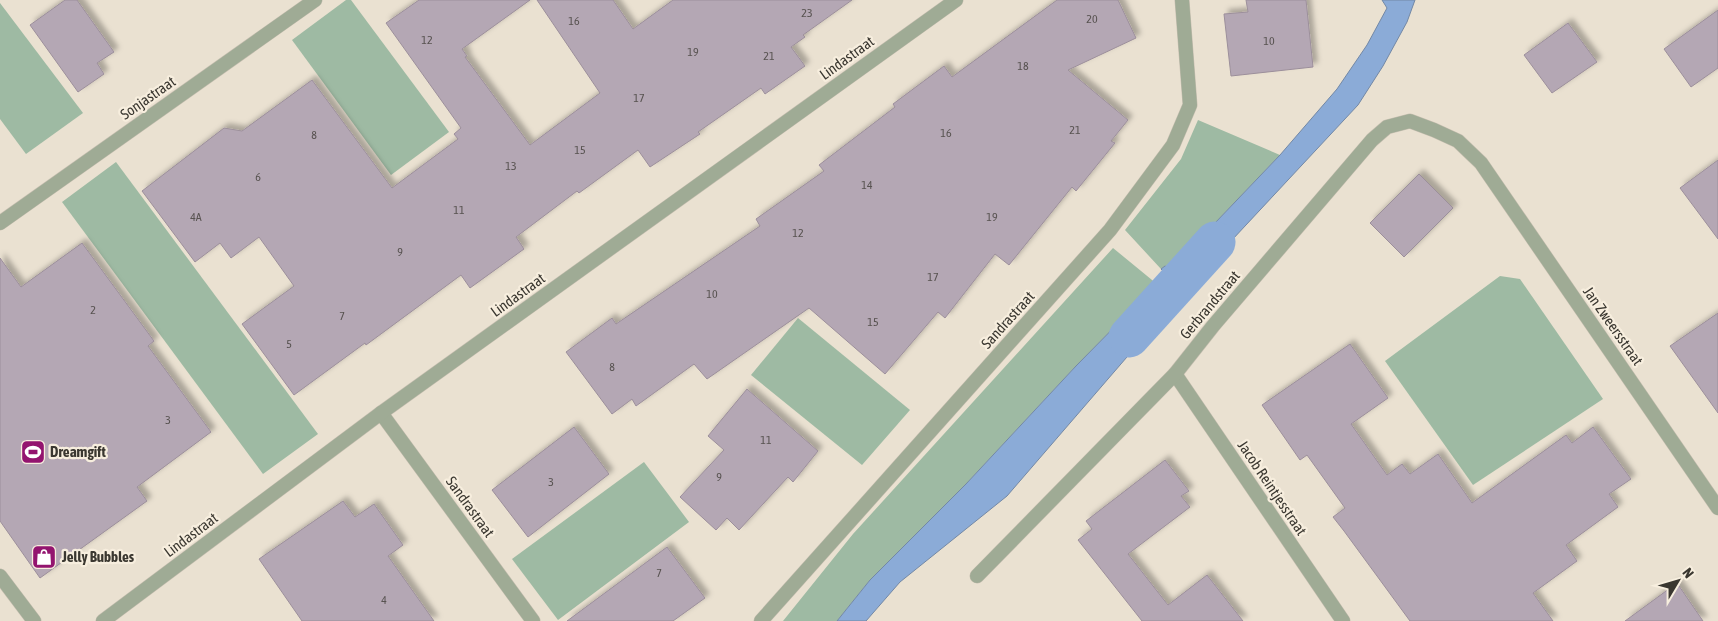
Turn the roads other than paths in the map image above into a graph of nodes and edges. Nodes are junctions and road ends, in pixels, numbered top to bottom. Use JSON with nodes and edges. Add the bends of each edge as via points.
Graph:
{"nodes":[{"id":1,"x":315,"y":0,"type":"edge"},
{"id":2,"x":956,"y":0,"type":"edge"},
{"id":3,"x":1182,"y":0,"type":"edge"},
{"id":4,"x":1481,"y":163,"type":"joint"},
{"id":5,"x":0,"y":223,"type":"edge"},
{"id":6,"x":1175,"y":374,"type":"junction"},
{"id":7,"x":381,"y":413,"type":"junction"},
{"id":8,"x":1718,"y":508,"type":"edge"},
{"id":9,"x":0,"y":576,"type":"edge"},
{"id":10,"x":977,"y":576,"type":"dead end"},
{"id":11,"x":34,"y":621,"type":"edge"},
{"id":12,"x":103,"y":621,"type":"edge"},
{"id":13,"x":533,"y":621,"type":"edge"},
{"id":14,"x":761,"y":621,"type":"edge"},
{"id":15,"x":1343,"y":621,"type":"edge"}],
"edges":[{"from":1,"to":5,"type":"street","name":"Sonjastraat"},
{"from":2,"to":7,"type":"street","name":"Lindastraat"},
{"from":3,"to":14,"type":"street","name":"Sandrastraat","via":[[1190,105],[1173,146],[1110,230]]},
{"from":4,"to":6,"type":"street","name":"Gerbrandstraat","via":[[1458,141],[1434,130],[1410,121],[1387,127],[1372,140]]},
{"from":4,"to":8,"type":"street","name":"Jan Zweersstraat"},
{"from":6,"to":10,"type":"street","name":"Gerbrandstraat"},
{"from":6,"to":15,"type":"street","name":"Jacob Reintjesstraat"},
{"from":7,"to":12,"type":"street","name":"Lindastraat"},
{"from":7,"to":13,"type":"street","name":"Sandrastraat"},
{"from":9,"to":11,"type":"street"}]}
